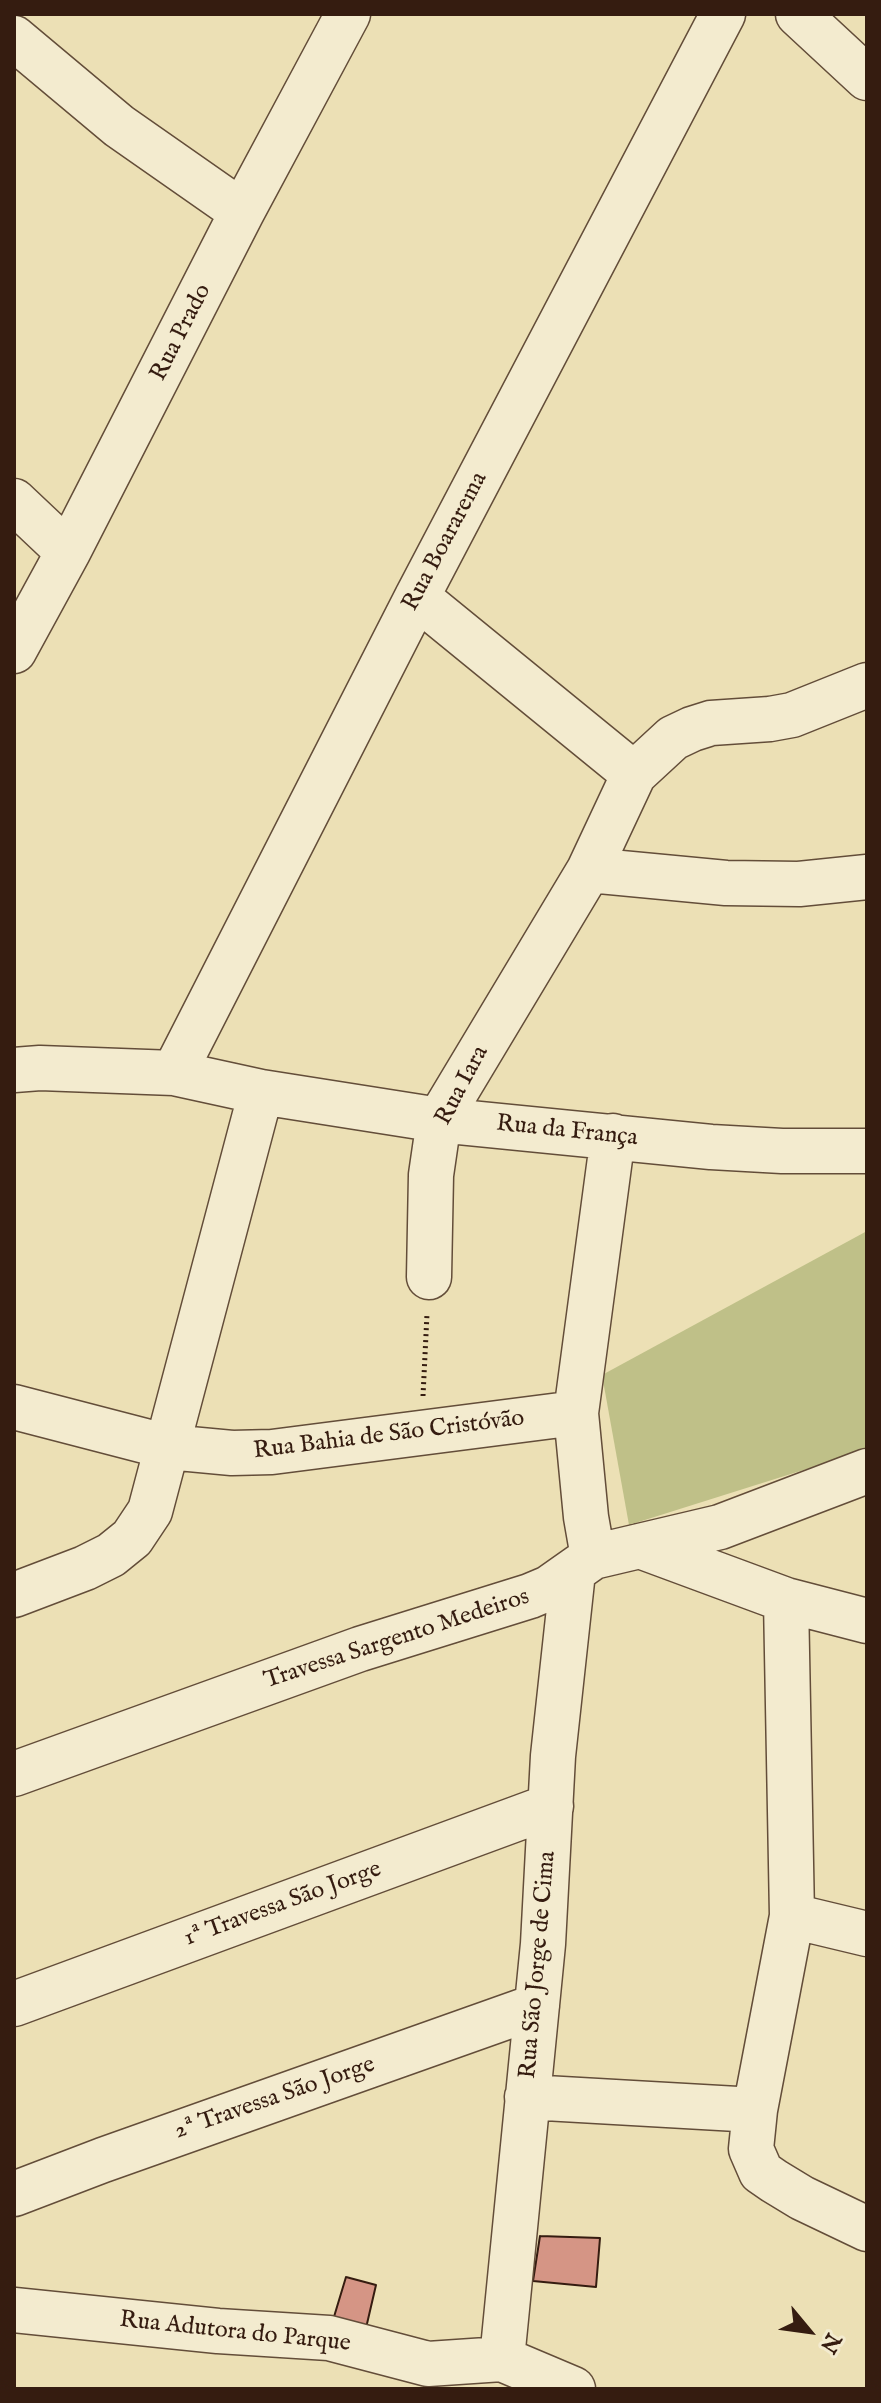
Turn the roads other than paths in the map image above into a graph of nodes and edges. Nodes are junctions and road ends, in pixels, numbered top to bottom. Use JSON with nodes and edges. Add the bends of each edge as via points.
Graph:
{"nodes":[{"id":1,"x":348,"y":14,"type":"edge"},
{"id":2,"x":723,"y":14,"type":"edge"},
{"id":3,"x":798,"y":14,"type":"edge"},
{"id":4,"x":14,"y":38,"type":"edge"},
{"id":5,"x":867,"y":78,"type":"edge"},
{"id":6,"x":242,"y":212,"type":"junction"},
{"id":7,"x":14,"y":501,"type":"edge"},
{"id":8,"x":68,"y":552,"type":"junction"},
{"id":9,"x":417,"y":597,"type":"junction"},
{"id":10,"x":14,"y":651,"type":"edge"},
{"id":11,"x":867,"y":685,"type":"edge"},
{"id":12,"x":634,"y":774,"type":"junction"},
{"id":13,"x":589,"y":870,"type":"junction"},
{"id":14,"x":867,"y":877,"type":"edge"},
{"id":15,"x":14,"y":1070,"type":"edge"},
{"id":16,"x":174,"y":1073,"type":"junction"},
{"id":17,"x":261,"y":1092,"type":"junction"},
{"id":18,"x":439,"y":1120,"type":"junction"},
{"id":19,"x":613,"y":1136,"type":"junction"},
{"id":20,"x":867,"y":1151,"type":"edge"},
{"id":21,"x":429,"y":1277,"type":"road end"},
{"id":22,"x":14,"y":1407,"type":"edge"},
{"id":23,"x":576,"y":1413,"type":"junction"},
{"id":24,"x":168,"y":1447,"type":"junction"},
{"id":25,"x":867,"y":1471,"type":"edge"},
{"id":26,"x":640,"y":1546,"type":"junction"},
{"id":27,"x":583,"y":1564,"type":"junction"},
{"id":28,"x":14,"y":1595,"type":"edge"},
{"id":29,"x":786,"y":1600,"type":"junction"},
{"id":30,"x":867,"y":1621,"type":"edge"},
{"id":31,"x":14,"y":1774,"type":"edge"},
{"id":32,"x":551,"y":1806,"type":"junction"},
{"id":33,"x":792,"y":1916,"type":"junction"},
{"id":34,"x":867,"y":1934,"type":"edge"},
{"id":35,"x":14,"y":2004,"type":"edge"},
{"id":36,"x":537,"y":2006,"type":"junction"},
{"id":37,"x":527,"y":2097,"type":"junction"},
{"id":38,"x":755,"y":2110,"type":"junction"},
{"id":39,"x":14,"y":2194,"type":"edge"},
{"id":40,"x":867,"y":2229,"type":"edge"},
{"id":41,"x":14,"y":2310,"type":"edge"},
{"id":42,"x":502,"y":2359,"type":"junction"},
{"id":43,"x":422,"y":2376,"type":"edge"},
{"id":44,"x":573,"y":2389,"type":"edge"}],
"edges":[{"from":1,"to":6,"type":"street","name":"Rua Prado"},
{"from":2,"to":9,"type":"street","name":"Rua Boararema"},
{"from":3,"to":5,"type":"street"},
{"from":4,"to":6,"type":"street","via":[[119,126]]},
{"from":6,"to":8,"type":"street","name":"Rua Prado"},
{"from":7,"to":8,"type":"street"},
{"from":8,"to":10,"type":"street","name":"Rua Prado"},
{"from":9,"to":12,"type":"street"},
{"from":9,"to":16,"type":"street","name":"Rua Boararema"},
{"from":11,"to":12,"type":"street","via":[[792,715],[692,729],[673,738]]},
{"from":12,"to":13,"type":"street","name":"Rua Iara"},
{"from":13,"to":14,"type":"street","via":[[726,883],[799,884]]},
{"from":13,"to":18,"type":"street","name":"Rua Iara"},
{"from":15,"to":16,"type":"street"},
{"from":16,"to":17,"type":"street","name":"Rua da França"},
{"from":17,"to":18,"type":"street","name":"Rua da França"},
{"from":17,"to":24,"type":"street"},
{"from":18,"to":19,"type":"street","name":"Rua da França"},
{"from":18,"to":21,"type":"street","name":"Rua Iara","via":[[431,1175]]},
{"from":19,"to":20,"type":"street","name":"Rua da França","via":[[782,1151]]},
{"from":19,"to":23,"type":"street","name":"Rua São Jorge de Cima"},
{"from":22,"to":24,"type":"street","name":"Rua Bahia de São Cristóvão"},
{"from":23,"to":24,"type":"street","name":"Rua Bahia de São Cristóvão","via":[[272,1452]]},
{"from":23,"to":27,"type":"street","name":"Rua São Jorge de Cima","via":[[586,1517]]},
{"from":24,"to":28,"type":"street","via":[[150,1511],[132,1538],[85,1568]]},
{"from":25,"to":26,"type":"street","name":"Travessa Sargento Medeiros","via":[[749,1518]]},
{"from":26,"to":27,"type":"street","name":"Travessa Sargento Medeiros"},
{"from":26,"to":29,"type":"street"},
{"from":27,"to":31,"type":"street","name":"Travessa Sargento Medeiros","via":[[530,1596],[360,1649]]},
{"from":27,"to":32,"type":"street","name":"Rua São Jorge de Cima","via":[[553,1756]]},
{"from":29,"to":30,"type":"street"},
{"from":29,"to":33,"type":"street"},
{"from":32,"to":35,"type":"street","name":"1ª Travessa São Jorge"},
{"from":32,"to":36,"type":"street","name":"Rua São Jorge de Cima"},
{"from":33,"to":34,"type":"street"},
{"from":33,"to":38,"type":"street"},
{"from":36,"to":37,"type":"street","name":"Rua São Jorge de Cima"},
{"from":36,"to":39,"type":"street","name":"2ª Travessa São Jorge"},
{"from":37,"to":38,"type":"street"},
{"from":37,"to":42,"type":"street","name":"Rua São Jorge de Cima"},
{"from":38,"to":40,"type":"street","via":[[751,2149],[761,2172]]},
{"from":41,"to":43,"type":"street","name":"Rua Adutora do Parque","via":[[329,2338]]},
{"from":42,"to":43,"type":"street","name":"Rua Adutora do Parque"},
{"from":42,"to":44,"type":"street"}]}
